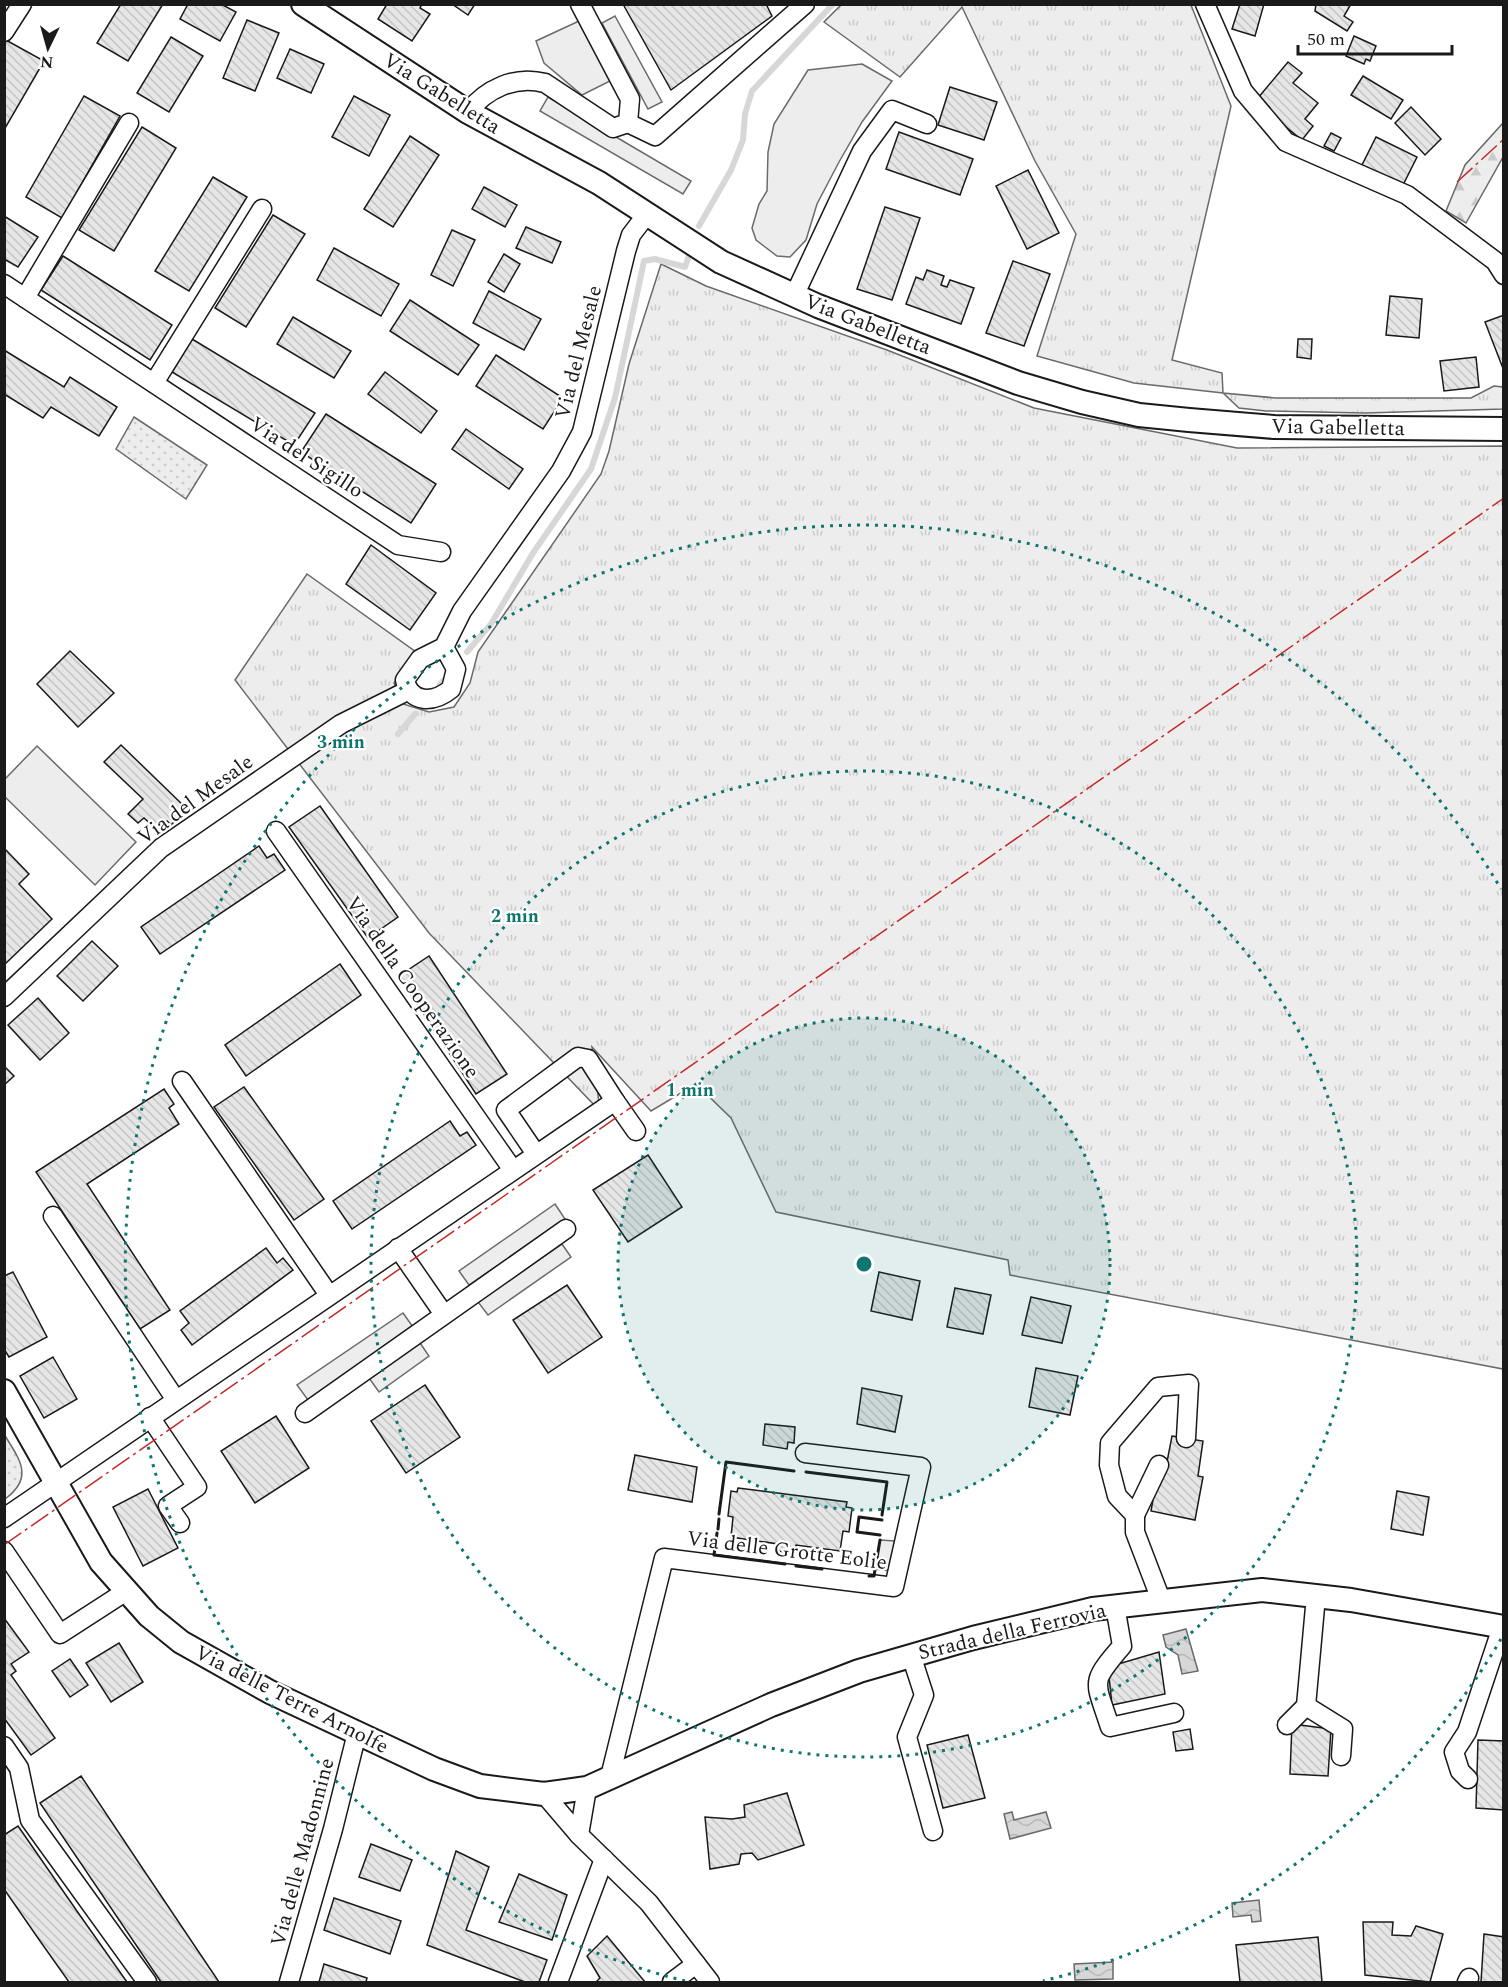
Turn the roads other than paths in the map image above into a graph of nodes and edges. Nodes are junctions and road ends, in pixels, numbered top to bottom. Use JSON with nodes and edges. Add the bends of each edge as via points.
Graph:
{"nodes":[{"id":1,"x":22,"y":4,"type":"edge"},
{"id":2,"x":303,"y":4,"type":"edge"},
{"id":3,"x":580,"y":4,"type":"edge"},
{"id":4,"x":805,"y":4,"type":"edge"},
{"id":5,"x":1205,"y":4,"type":"edge"},
{"id":6,"x":4,"y":32,"type":"edge"},
{"id":7,"x":468,"y":112,"type":"junction"},
{"id":8,"x":129,"y":123,"type":"dead end"},
{"id":9,"x":628,"y":123,"type":"junction"},
{"id":10,"x":927,"y":124,"type":"dead end"},
{"id":11,"x":262,"y":209,"type":"dead end"},
{"id":12,"x":647,"y":214,"type":"junction"},
{"id":13,"x":1503,"y":275,"type":"edge"},
{"id":14,"x":4,"y":284,"type":"edge"},
{"id":15,"x":794,"y":296,"type":"junction"},
{"id":16,"x":25,"y":298,"type":"junction"},
{"id":17,"x":154,"y":383,"type":"junction"},
{"id":18,"x":1503,"y":429,"type":"edge"},
{"id":19,"x":441,"y":552,"type":"dead end"},
{"id":20,"x":444,"y":647,"type":"junction"},
{"id":21,"x":407,"y":691,"type":"junction"},
{"id":22,"x":276,"y":831,"type":"dead end"},
{"id":23,"x":4,"y":997,"type":"edge"},
{"id":24,"x":182,"y":1081,"type":"dead end"},
{"id":25,"x":615,"y":1101,"type":"junction"},
{"id":26,"x":636,"y":1131,"type":"dead end"},
{"id":27,"x":536,"y":1154,"type":"junction"},
{"id":28,"x":513,"y":1170,"type":"junction"},
{"id":29,"x":53,"y":1216,"type":"dead end"},
{"id":30,"x":566,"y":1229,"type":"dead end"},
{"id":31,"x":398,"y":1248,"type":"junction"},
{"id":32,"x":329,"y":1295,"type":"junction"},
{"id":33,"x":443,"y":1313,"type":"junction"},
{"id":34,"x":4,"y":1391,"type":"edge"},
{"id":35,"x":176,"y":1400,"type":"junction"},
{"id":36,"x":305,"y":1413,"type":"dead end"},
{"id":37,"x":150,"y":1417,"type":"junction"},
{"id":38,"x":1186,"y":1438,"type":"dead end"},
{"id":39,"x":805,"y":1453,"type":"dead end"},
{"id":40,"x":1159,"y":1465,"type":"dead end"},
{"id":41,"x":54,"y":1482,"type":"junction"},
{"id":42,"x":1136,"y":1515,"type":"junction"},
{"id":43,"x":4,"y":1518,"type":"edge"},
{"id":44,"x":180,"y":1523,"type":"dead end"},
{"id":45,"x":4,"y":1551,"type":"edge"},
{"id":46,"x":125,"y":1592,"type":"junction"},
{"id":47,"x":1316,"y":1596,"type":"junction"},
{"id":48,"x":1161,"y":1600,"type":"junction"},
{"id":49,"x":1115,"y":1606,"type":"junction"},
{"id":50,"x":1503,"y":1627,"type":"edge"},
{"id":51,"x":911,"y":1655,"type":"junction"},
{"id":52,"x":1306,"y":1706,"type":"junction"},
{"id":53,"x":1174,"y":1713,"type":"dead end"},
{"id":54,"x":1287,"y":1725,"type":"dead end"},
{"id":55,"x":357,"y":1733,"type":"junction"},
{"id":56,"x":4,"y":1746,"type":"edge"},
{"id":57,"x":1341,"y":1756,"type":"dead end"},
{"id":58,"x":610,"y":1777,"type":"junction"},
{"id":59,"x":1468,"y":1779,"type":"dead end"},
{"id":60,"x":587,"y":1788,"type":"junction"},
{"id":61,"x":544,"y":1794,"type":"junction"},
{"id":62,"x":933,"y":1831,"type":"dead end"},
{"id":63,"x":579,"y":1835,"type":"junction"},
{"id":64,"x":604,"y":1859,"type":"junction"},
{"id":65,"x":696,"y":1964,"type":"junction"},
{"id":66,"x":147,"y":1983,"type":"edge"},
{"id":67,"x":289,"y":1983,"type":"edge"},
{"id":68,"x":558,"y":1983,"type":"edge"},
{"id":69,"x":672,"y":1983,"type":"edge"},
{"id":70,"x":710,"y":1983,"type":"edge"}],
"edges":[{"from":1,"to":6,"type":"street"},
{"from":2,"to":7,"type":"street","name":"Via Gabelletta"},
{"from":3,"to":9,"type":"street","via":[[630,99]]},
{"from":4,"to":9,"type":"street","via":[[656,136]]},
{"from":5,"to":13,"type":"street","via":[[1243,91],[1286,142],[1407,195],[1495,261]]},
{"from":7,"to":9,"type":"street","via":[[477,101],[503,85],[535,81],[545,83],[613,128]]},
{"from":7,"to":12,"type":"street","name":"Via Gabelletta","via":[[566,164]]},
{"from":8,"to":16,"type":"street"},
{"from":10,"to":15,"type":"street","via":[[892,110],[862,151]]},
{"from":11,"to":17,"type":"street"},
{"from":12,"to":15,"type":"street","name":"Via Gabelletta","via":[[721,262]]},
{"from":12,"to":20,"type":"street","name":"Via del Mesale","via":[[631,235],[626,251],[582,432],[561,471],[462,611]]},
{"from":14,"to":16,"type":"street","name":"Via del Sigillo"},
{"from":15,"to":18,"type":"street","name":"Via Gabelletta","via":[[1018,383],[1139,415],[1274,427]]},
{"from":16,"to":17,"type":"street","name":"Via del Sigillo"},
{"from":17,"to":19,"type":"street","name":"Via del Sigillo","via":[[398,544]]},
{"from":20,"to":21,"type":"street","via":[[420,659],[405,680]]},
{"from":20,"to":21,"type":"street","via":[[456,669],[451,689],[433,699],[413,697]]},
{"from":21,"to":23,"type":"street","name":"Via del Mesale","via":[[341,724],[161,848]]},
{"from":22,"to":28,"type":"street","name":"Via della Cooperazione"},
{"from":24,"to":32,"type":"street"},
{"from":25,"to":26,"type":"street"},
{"from":25,"to":27,"type":"street"},
{"from":25,"to":27,"type":"street","via":[[588,1059],[578,1057],[506,1110]]},
{"from":27,"to":28,"type":"street"},
{"from":28,"to":31,"type":"street"},
{"from":29,"to":35,"type":"street"},
{"from":30,"to":33,"type":"street"},
{"from":31,"to":32,"type":"street"},
{"from":31,"to":33,"type":"street"},
{"from":32,"to":35,"type":"street"},
{"from":33,"to":36,"type":"street"},
{"from":34,"to":41,"type":"street","name":"Via delle Terre Arnolfe"},
{"from":35,"to":37,"type":"street"},
{"from":37,"to":41,"type":"street"},
{"from":37,"to":44,"type":"street","via":[[197,1486],[168,1506]]},
{"from":38,"to":42,"type":"street","via":[[1189,1384],[1158,1387],[1110,1443],[1109,1465],[1117,1496]]},
{"from":39,"to":58,"type":"street","name":"Via delle Grotte Eolie","via":[[921,1467],[894,1587],[664,1558]]},
{"from":40,"to":42,"type":"street"},
{"from":41,"to":43,"type":"street"},
{"from":41,"to":46,"type":"street","name":"Via delle Terre Arnolfe","via":[[101,1562]]},
{"from":42,"to":48,"type":"street","via":[[1135,1533]]},
{"from":45,"to":46,"type":"street","via":[[60,1634]]},
{"from":46,"to":55,"type":"street","name":"Via delle Terre Arnolfe","via":[[181,1642],[270,1692]]},
{"from":47,"to":48,"type":"street","name":"Strada della Ferrovia","via":[[1262,1590]]},
{"from":47,"to":50,"type":"street","name":"Strada della Ferrovia"},
{"from":47,"to":52,"type":"street"},
{"from":48,"to":49,"type":"street","name":"Strada della Ferrovia"},
{"from":49,"to":51,"type":"street","name":"Strada della Ferrovia"},
{"from":49,"to":53,"type":"street","via":[[1122,1646],[1098,1673],[1097,1688],[1110,1727]]},
{"from":50,"to":59,"type":"street","via":[[1467,1732],[1454,1752],[1460,1771]]},
{"from":51,"to":58,"type":"street","name":"Strada della Ferrovia","via":[[771,1705]]},
{"from":51,"to":62,"type":"street","via":[[924,1695],[907,1737]]},
{"from":52,"to":54,"type":"street"},
{"from":52,"to":57,"type":"street","via":[[1343,1729]]},
{"from":55,"to":61,"type":"street","name":"Via delle Terre Arnolfe","via":[[480,1786]]},
{"from":55,"to":67,"type":"street","name":"Via delle Madonnine"},
{"from":56,"to":66,"type":"street","via":[[19,1768],[30,1820]]},
{"from":58,"to":60,"type":"street","name":"Strada della Ferrovia"},
{"from":60,"to":61,"type":"street","name":"Strada della Ferrovia"},
{"from":60,"to":63,"type":"street"},
{"from":61,"to":63,"type":"street"},
{"from":63,"to":64,"type":"street"},
{"from":64,"to":65,"type":"street","via":[[649,1903]]},
{"from":64,"to":68,"type":"street"},
{"from":65,"to":69,"type":"street"},
{"from":65,"to":70,"type":"street"}]}
